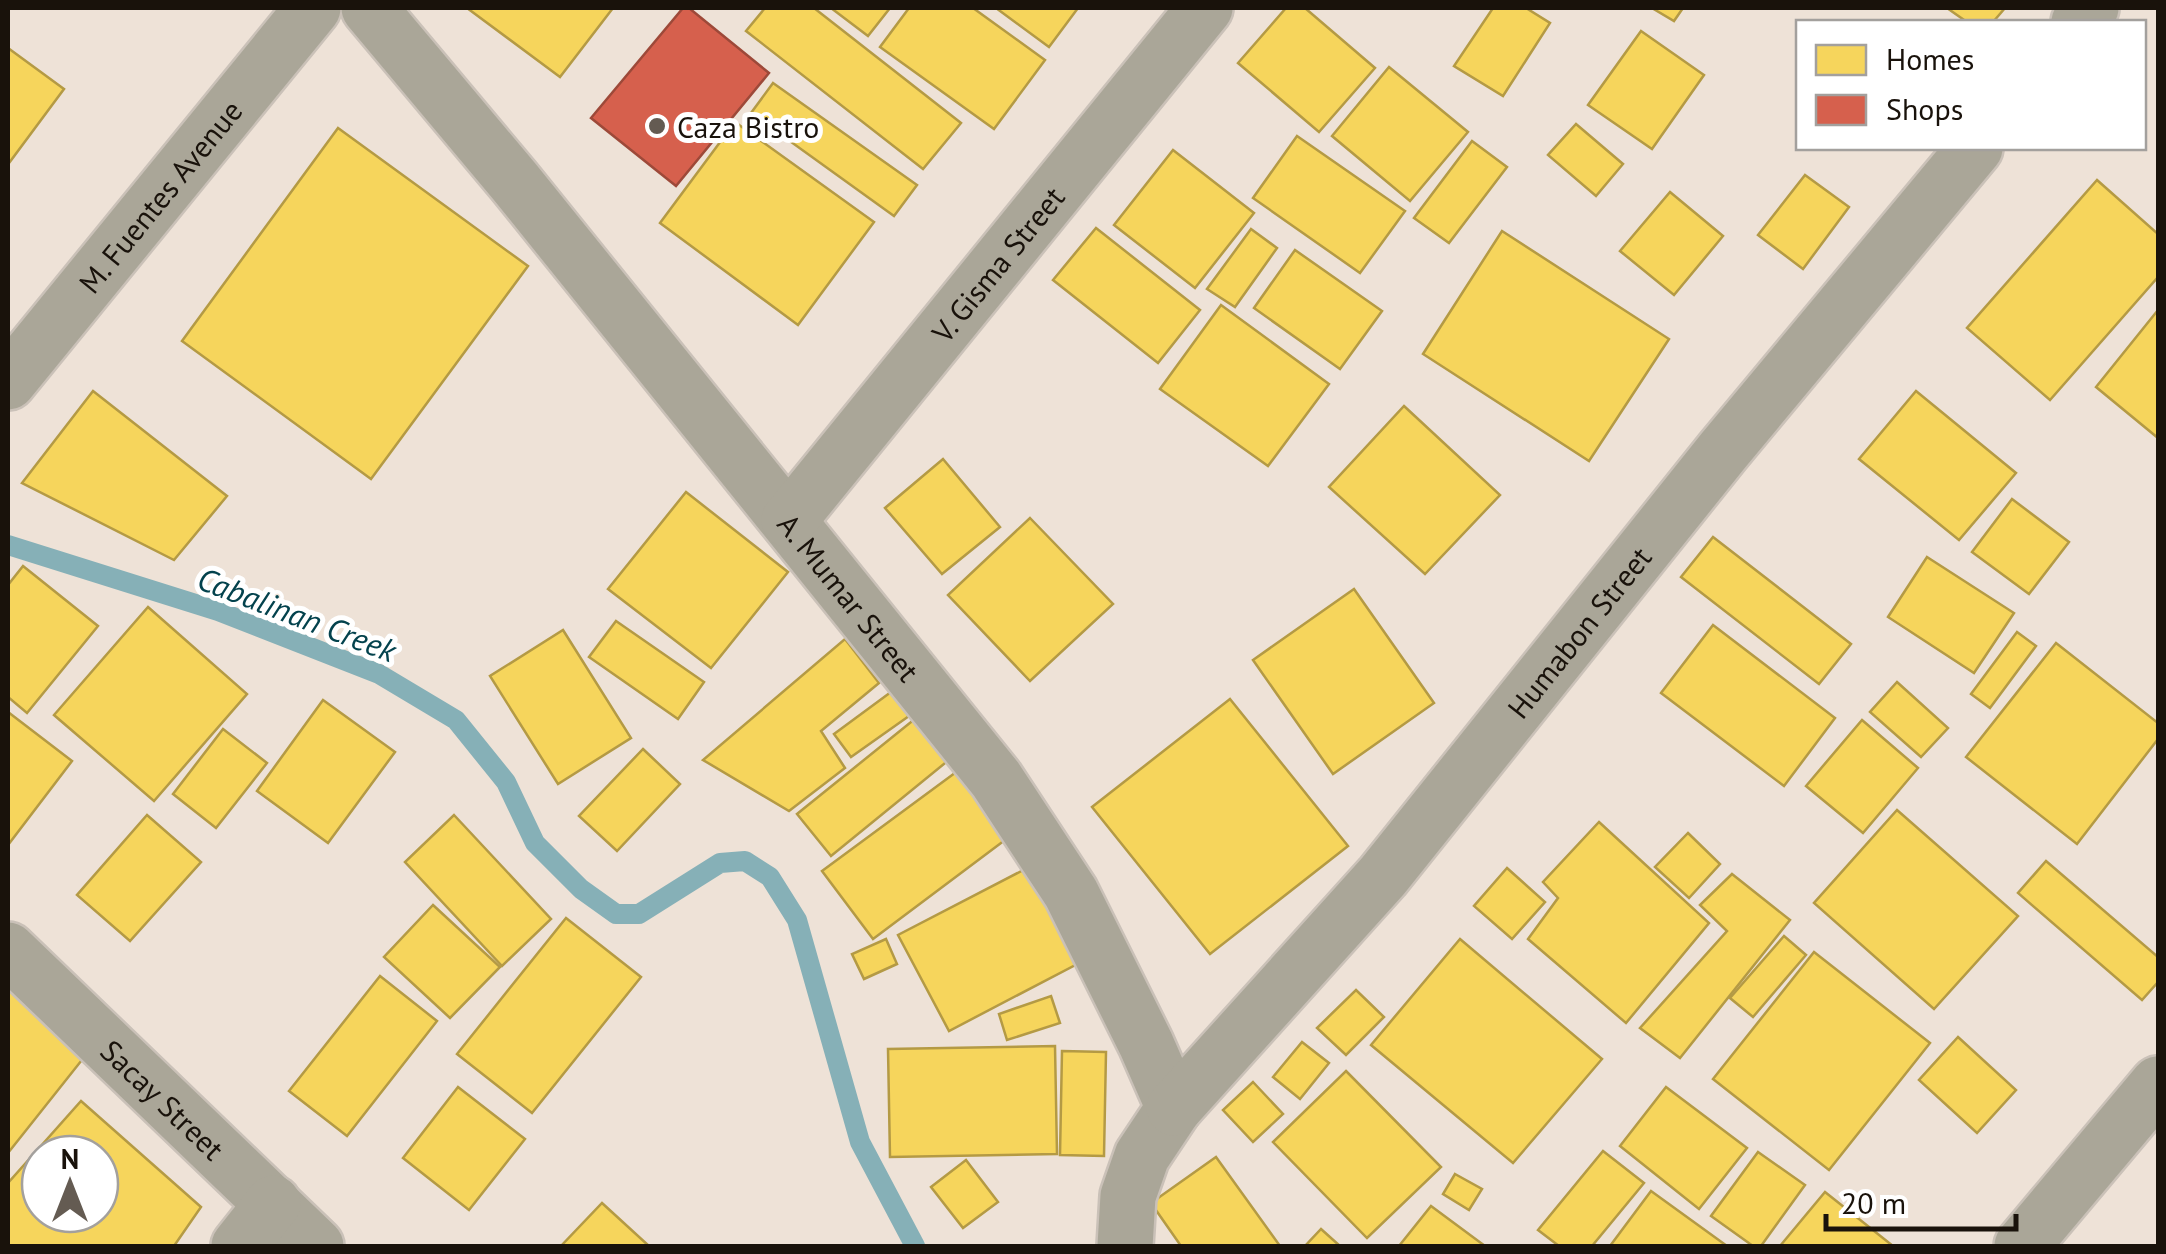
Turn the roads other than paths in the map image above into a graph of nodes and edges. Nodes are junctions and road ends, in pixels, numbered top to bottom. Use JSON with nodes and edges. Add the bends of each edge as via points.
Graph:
{"nodes":[{"id":1,"x":313,"y":8,"type":"edge"},
{"id":2,"x":369,"y":8,"type":"edge"},
{"id":3,"x":1204,"y":8,"type":"edge"},
{"id":4,"x":1973,"y":150,"type":"edge"},
{"id":5,"x":8,"y":382,"type":"edge"},
{"id":6,"x":789,"y":520,"type":"junction"},
{"id":7,"x":8,"y":950,"type":"edge"},
{"id":8,"x":2158,"y":1084,"type":"edge"},
{"id":9,"x":1174,"y":1108,"type":"junction"},
{"id":10,"x":273,"y":1204,"type":"junction"},
{"id":11,"x":239,"y":1246,"type":"edge"},
{"id":12,"x":316,"y":1246,"type":"edge"},
{"id":13,"x":1125,"y":1246,"type":"edge"},
{"id":14,"x":2022,"y":1246,"type":"edge"}],
"edges":[{"from":1,"to":5,"type":"street","name":"M. Fuentes Avenue"},
{"from":2,"to":6,"type":"street","name":"A. Mumar Street"},
{"from":3,"to":6,"type":"street","name":"V. Gisma Street"},
{"from":4,"to":9,"type":"street","name":"Humabon Street","via":[[1382,876]]},
{"from":6,"to":9,"type":"street","name":"A. Mumar Street","via":[[996,780],[1072,892]]},
{"from":7,"to":10,"type":"street","name":"Sacay Street"},
{"from":8,"to":14,"type":"street"},
{"from":9,"to":13,"type":"street","via":[[1142,1156],[1128,1196]]},
{"from":10,"to":11,"type":"street"},
{"from":10,"to":12,"type":"street","name":"Sacay Street"}]}
